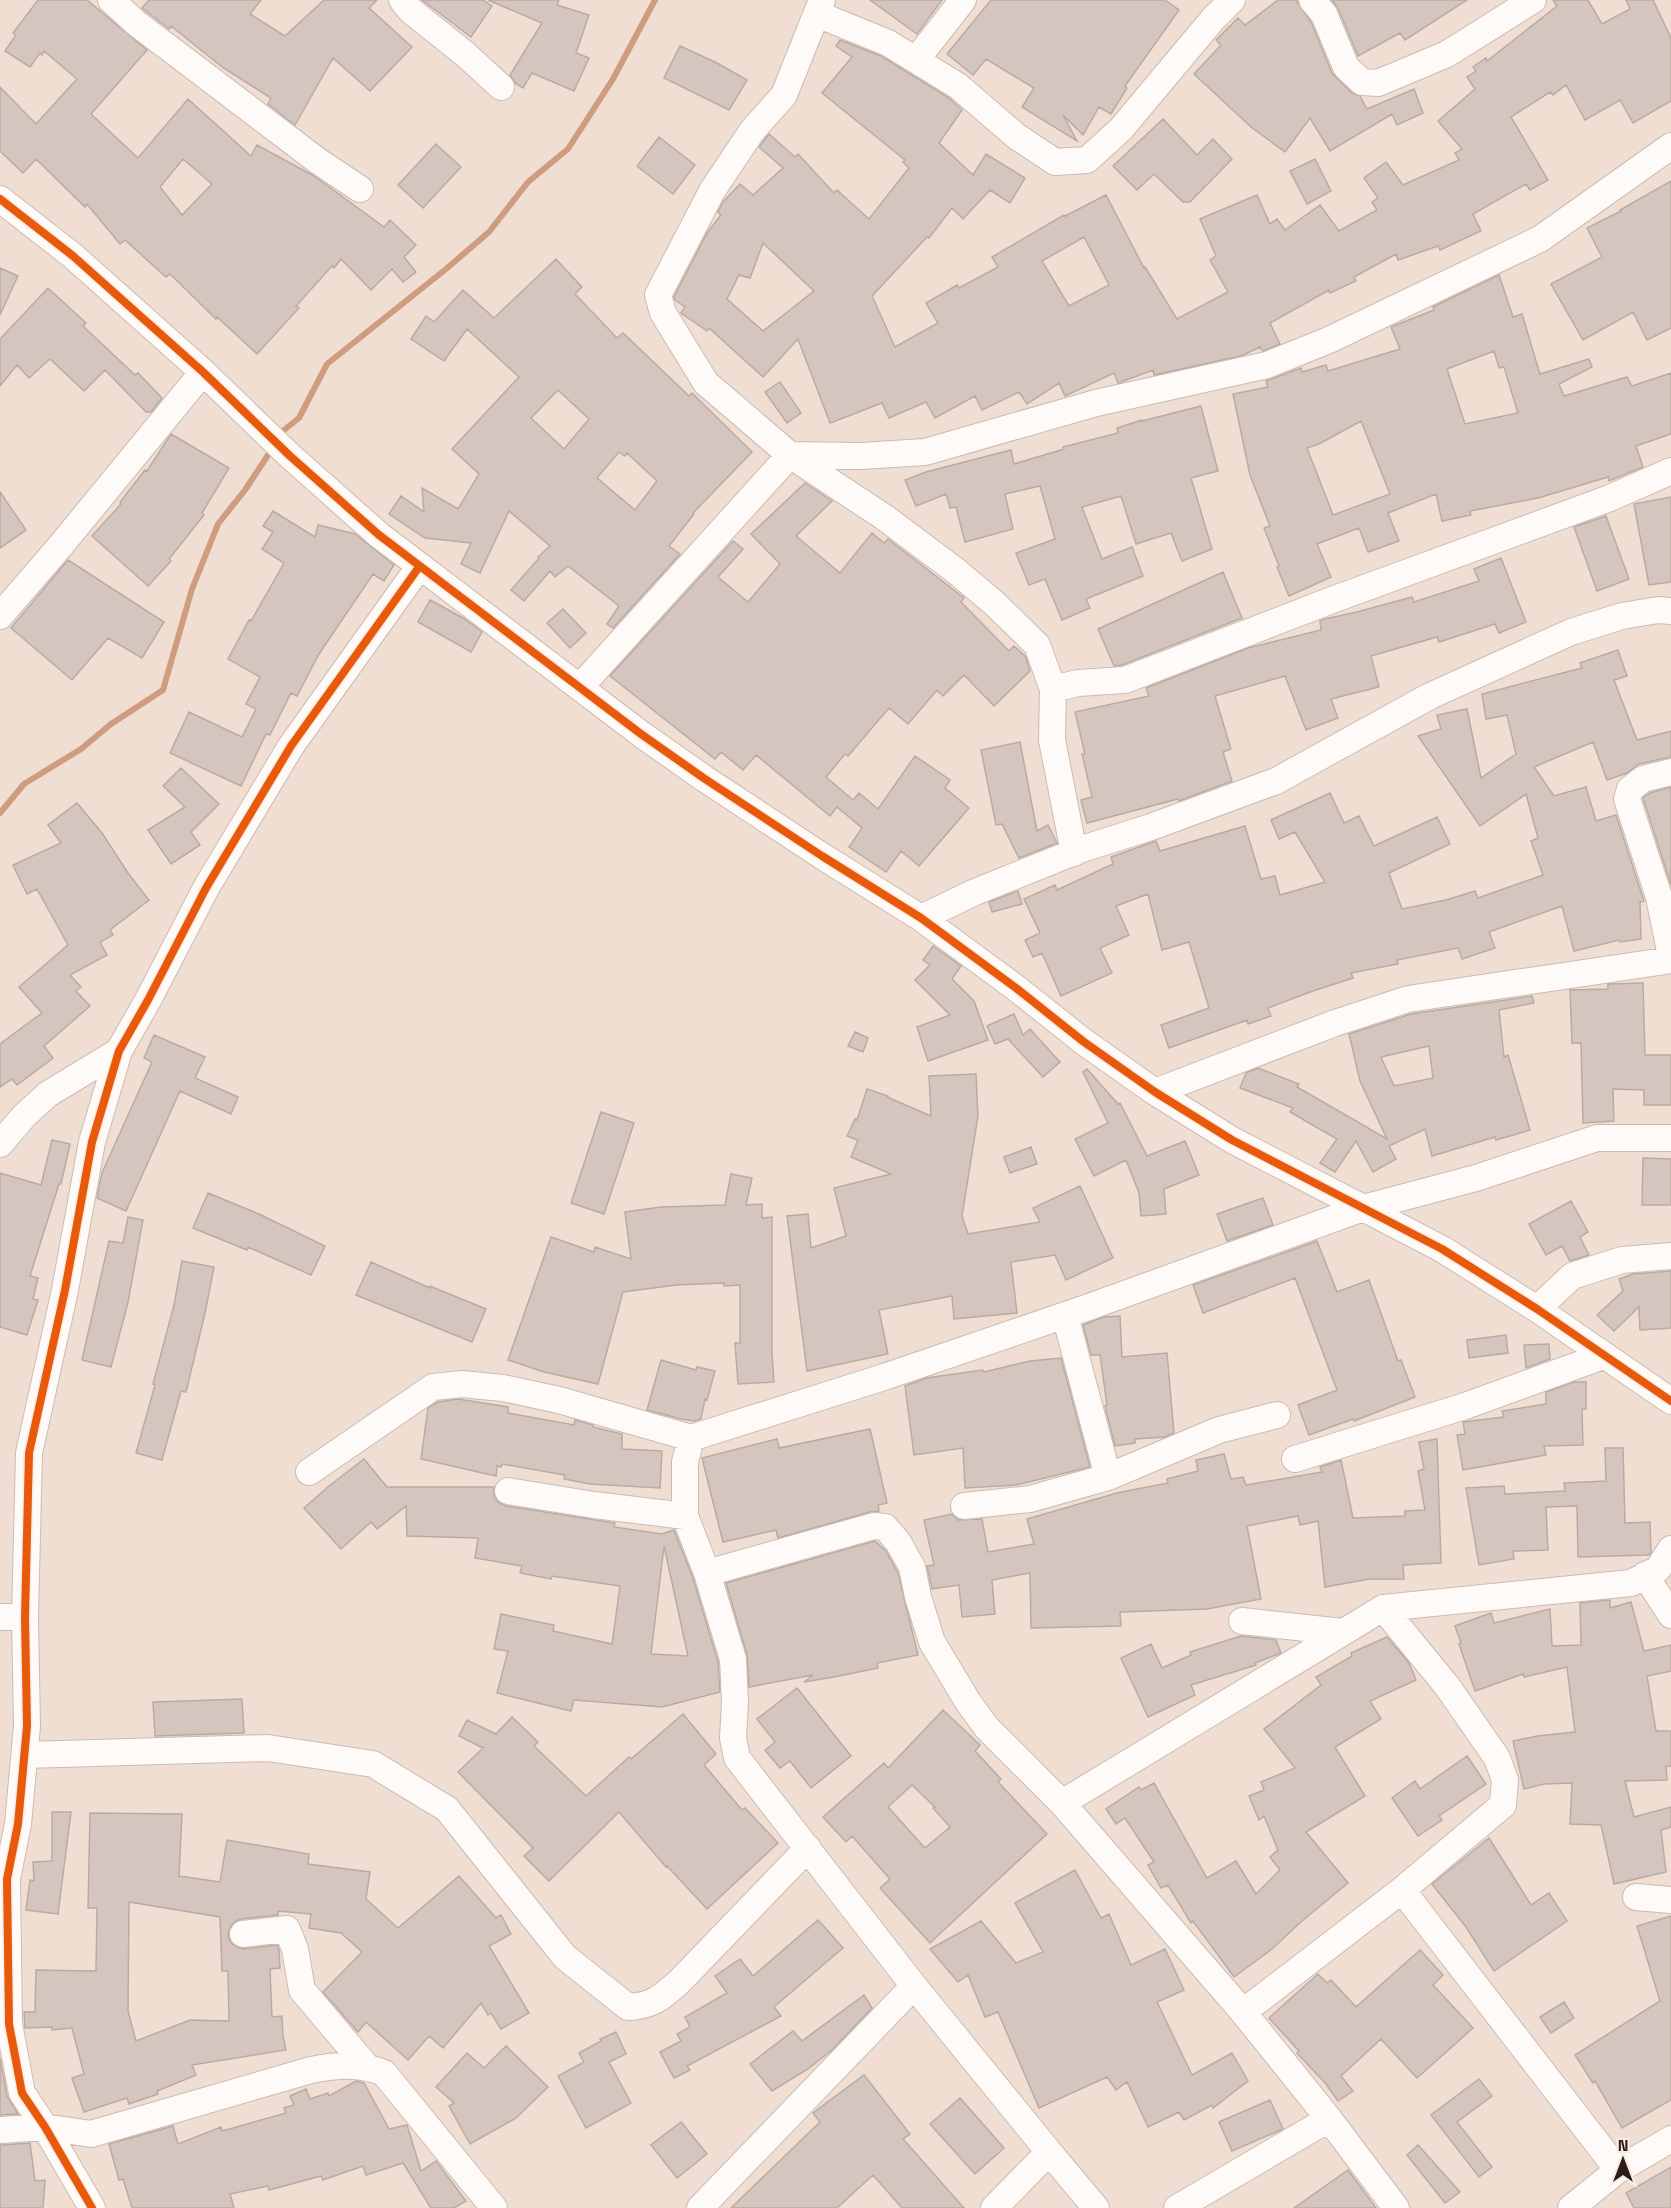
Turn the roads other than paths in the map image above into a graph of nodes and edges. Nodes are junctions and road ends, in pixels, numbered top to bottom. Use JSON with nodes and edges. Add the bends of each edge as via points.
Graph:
{"nodes":[{"id":1,"x":111,"y":0,"type":"edge"},
{"id":2,"x":402,"y":0,"type":"edge"},
{"id":3,"x":963,"y":0,"type":"edge"},
{"id":4,"x":1232,"y":0,"type":"edge"},
{"id":5,"x":1312,"y":0,"type":"edge"},
{"id":6,"x":1533,"y":0,"type":"edge"},
{"id":7,"x":820,"y":7,"type":"edge"},
{"id":8,"x":916,"y":60,"type":"junction"},
{"id":9,"x":501,"y":87,"type":"dead end"},
{"id":10,"x":1671,"y":146,"type":"edge"},
{"id":11,"x":360,"y":189,"type":"dead end"},
{"id":12,"x":0,"y":199,"type":"edge"},
{"id":13,"x":203,"y":372,"type":"junction"},
{"id":14,"x":790,"y":455,"type":"junction"},
{"id":15,"x":1671,"y":471,"type":"edge"},
{"id":16,"x":419,"y":567,"type":"junction"},
{"id":17,"x":1671,"y":610,"type":"edge"},
{"id":18,"x":0,"y":616,"type":"edge"},
{"id":19,"x":580,"y":687,"type":"junction"},
{"id":20,"x":1053,"y":689,"type":"junction"},
{"id":21,"x":1671,"y":772,"type":"edge"},
{"id":22,"x":1074,"y":853,"type":"junction"},
{"id":23,"x":921,"y":918,"type":"junction"},
{"id":24,"x":1671,"y":958,"type":"edge"},
{"id":25,"x":119,"y":1051,"type":"junction"},
{"id":26,"x":1155,"y":1092,"type":"junction"},
{"id":27,"x":1671,"y":1138,"type":"edge"},
{"id":28,"x":0,"y":1144,"type":"edge"},
{"id":29,"x":1363,"y":1208,"type":"junction"},
{"id":30,"x":1671,"y":1256,"type":"edge"},
{"id":31,"x":1537,"y":1309,"type":"junction"},
{"id":32,"x":1065,"y":1316,"type":"junction"},
{"id":33,"x":1603,"y":1356,"type":"junction"},
{"id":34,"x":1671,"y":1401,"type":"edge"},
{"id":35,"x":1277,"y":1415,"type":"dead end"},
{"id":36,"x":691,"y":1438,"type":"junction"},
{"id":37,"x":1295,"y":1459,"type":"dead end"},
{"id":38,"x":309,"y":1472,"type":"dead end"},
{"id":39,"x":1108,"y":1477,"type":"junction"},
{"id":40,"x":508,"y":1491,"type":"dead end"},
{"id":41,"x":964,"y":1506,"type":"dead end"},
{"id":42,"x":685,"y":1516,"type":"junction"},
{"id":43,"x":1671,"y":1549,"type":"edge"},
{"id":44,"x":707,"y":1573,"type":"junction"},
{"id":45,"x":1645,"y":1575,"type":"junction"},
{"id":46,"x":1383,"y":1608,"type":"junction"},
{"id":47,"x":1671,"y":1615,"type":"edge"},
{"id":48,"x":12,"y":1617,"type":"edge"},
{"id":49,"x":1242,"y":1621,"type":"dead end"},
{"id":50,"x":1343,"y":1632,"type":"junction"},
{"id":51,"x":25,"y":1755,"type":"junction"},
{"id":52,"x":1062,"y":1803,"type":"junction"},
{"id":53,"x":808,"y":1848,"type":"junction"},
{"id":54,"x":3,"y":1879,"type":"edge"},
{"id":55,"x":1402,"y":1890,"type":"junction"},
{"id":56,"x":1636,"y":1897,"type":"dead end"},
{"id":57,"x":1671,"y":1900,"type":"edge"},
{"id":58,"x":243,"y":1934,"type":"dead end"},
{"id":59,"x":914,"y":1986,"type":"junction"},
{"id":60,"x":1243,"y":2012,"type":"junction"},
{"id":61,"x":367,"y":2067,"type":"junction"},
{"id":62,"x":1329,"y":2119,"type":"junction"},
{"id":63,"x":45,"y":2127,"type":"junction"},
{"id":64,"x":0,"y":2130,"type":"edge"},
{"id":65,"x":1671,"y":2139,"type":"edge"},
{"id":66,"x":1049,"y":2152,"type":"junction"},
{"id":67,"x":1618,"y":2170,"type":"junction"},
{"id":68,"x":92,"y":2208,"type":"edge"},
{"id":69,"x":494,"y":2208,"type":"edge"},
{"id":70,"x":700,"y":2208,"type":"edge"},
{"id":71,"x":993,"y":2208,"type":"edge"},
{"id":72,"x":1096,"y":2208,"type":"edge"},
{"id":73,"x":1177,"y":2208,"type":"edge"},
{"id":74,"x":1396,"y":2208,"type":"edge"},
{"id":75,"x":1571,"y":2208,"type":"edge"}],
"edges":[{"from":1,"to":11,"type":"street","via":[[136,23]]},
{"from":2,"to":9,"type":"street"},
{"from":3,"to":8,"type":"street"},
{"from":4,"to":8,"type":"street","via":[[1121,129],[1087,160],[1055,162],[1016,136],[958,86]]},
{"from":5,"to":6,"type":"street","via":[[1324,14],[1346,67],[1362,82],[1378,83],[1447,54]]},
{"from":7,"to":8,"type":"street"},
{"from":7,"to":14,"type":"street","via":[[784,95],[752,131],[712,191],[658,295],[667,320],[706,383]]},
{"from":10,"to":14,"type":"street","via":[[1540,239],[1329,340],[1267,365],[1096,403],[925,452]]},
{"from":12,"to":13,"type":"street","via":[[73,256]]},
{"from":13,"to":16,"type":"street","via":[[290,456]]},
{"from":13,"to":18,"type":"street"},
{"from":14,"to":19,"type":"street"},
{"from":14,"to":20,"type":"street","via":[[884,518],[994,603],[1036,645]]},
{"from":15,"to":20,"type":"street","via":[[1610,498],[1125,680]]},
{"from":16,"to":19,"type":"street"},
{"from":16,"to":25,"type":"street","via":[[279,764],[206,888]]},
{"from":17,"to":22,"type":"street","via":[[1622,616],[1570,632],[1430,696],[1276,782]]},
{"from":19,"to":23,"type":"street","via":[[705,779]]},
{"from":20,"to":22,"type":"street","via":[[1052,740]]},
{"from":21,"to":24,"type":"street","via":[[1643,779],[1630,789],[1627,799],[1659,897]]},
{"from":22,"to":23,"type":"street"},
{"from":23,"to":26,"type":"street"},
{"from":24,"to":26,"type":"street","via":[[1408,999]]},
{"from":25,"to":28,"type":"street","via":[[48,1094]]},
{"from":25,"to":48,"type":"street","via":[[92,1142],[29,1454]]},
{"from":26,"to":29,"type":"street","via":[[1232,1140]]},
{"from":27,"to":29,"type":"street","via":[[1597,1138],[1476,1178]]},
{"from":29,"to":31,"type":"street","via":[[1442,1249]]},
{"from":29,"to":32,"type":"street"},
{"from":30,"to":31,"type":"street","via":[[1622,1260],[1572,1276]]},
{"from":31,"to":33,"type":"street"},
{"from":32,"to":36,"type":"street"},
{"from":32,"to":39,"type":"street"},
{"from":33,"to":34,"type":"street"},
{"from":33,"to":37,"type":"street","via":[[1465,1406]]},
{"from":35,"to":39,"type":"street","via":[[1219,1430]]},
{"from":36,"to":38,"type":"street","via":[[559,1400],[462,1384],[434,1387]]},
{"from":36,"to":42,"type":"street","via":[[685,1462]]},
{"from":39,"to":41,"type":"street","via":[[1030,1499]]},
{"from":40,"to":42,"type":"street"},
{"from":42,"to":44,"type":"street"},
{"from":43,"to":45,"type":"street","via":[[1658,1569]]},
{"from":44,"to":52,"type":"street","via":[[874,1526],[885,1527],[912,1567],[932,1642],[968,1702],[987,1728]]},
{"from":44,"to":53,"type":"street","via":[[733,1659],[733,1738],[737,1758]]},
{"from":45,"to":46,"type":"street","via":[[1631,1583]]},
{"from":45,"to":47,"type":"street"},
{"from":46,"to":50,"type":"street"},
{"from":46,"to":55,"type":"street","via":[[1447,1686],[1497,1758],[1505,1780],[1503,1805]]},
{"from":48,"to":51,"type":"street","via":[[27,1726]]},
{"from":49,"to":50,"type":"street"},
{"from":50,"to":52,"type":"street"},
{"from":51,"to":53,"type":"street","via":[[268,1748],[373,1764],[447,1809],[565,1957],[628,2007],[644,2006],[659,1999],[679,1982]]},
{"from":51,"to":54,"type":"street","via":[[18,1824]]},
{"from":52,"to":60,"type":"street"},
{"from":53,"to":59,"type":"street"},
{"from":54,"to":63,"type":"street","via":[[9,2024],[22,2093]]},
{"from":55,"to":60,"type":"street"},
{"from":55,"to":67,"type":"street"},
{"from":56,"to":57,"type":"street"},
{"from":58,"to":61,"type":"street","via":[[287,1929],[302,1990]]},
{"from":59,"to":66,"type":"street"},
{"from":59,"to":70,"type":"street"},
{"from":60,"to":62,"type":"street"},
{"from":61,"to":63,"type":"street","via":[[338,2065],[310,2070],[91,2134]]},
{"from":61,"to":69,"type":"street","via":[[384,2073]]},
{"from":62,"to":73,"type":"street"},
{"from":62,"to":74,"type":"street"},
{"from":63,"to":64,"type":"street"},
{"from":63,"to":68,"type":"street"},
{"from":65,"to":67,"type":"street"},
{"from":66,"to":71,"type":"street"},
{"from":66,"to":72,"type":"street"},
{"from":67,"to":75,"type":"street"}]}
